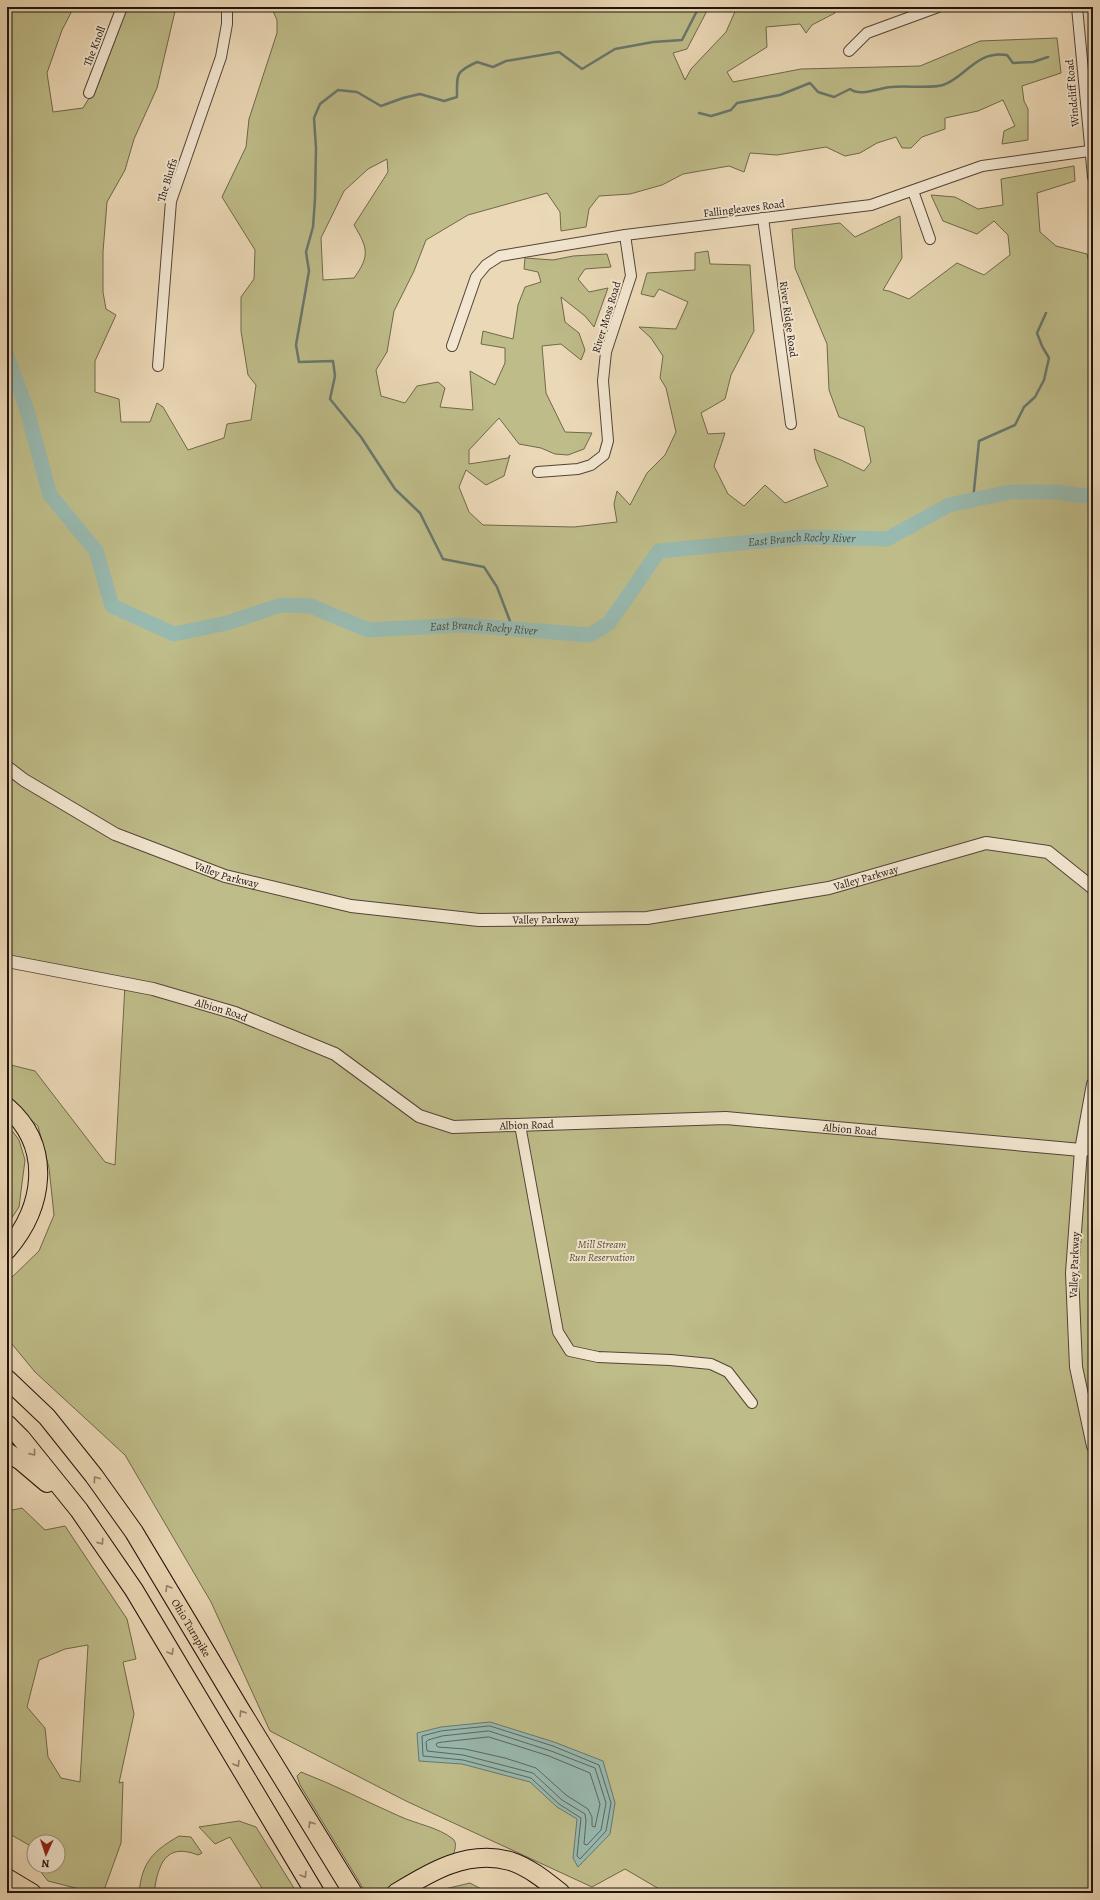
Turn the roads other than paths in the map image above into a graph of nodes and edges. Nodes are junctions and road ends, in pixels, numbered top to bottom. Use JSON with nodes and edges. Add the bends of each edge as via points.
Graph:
{"nodes":[{"id":1,"x":122,"y":7,"type":"edge"},
{"id":2,"x":226,"y":7,"type":"edge"},
{"id":3,"x":938,"y":7,"type":"edge"},
{"id":4,"x":1077,"y":7,"type":"edge"},
{"id":5,"x":849,"y":51,"type":"dead end"},
{"id":6,"x":90,"y":93,"type":"dead end"},
{"id":7,"x":1089,"y":151,"type":"junction"},
{"id":8,"x":1093,"y":177,"type":"edge"},
{"id":9,"x":913,"y":191,"type":"junction"},
{"id":10,"x":763,"y":218,"type":"junction"},
{"id":11,"x":625,"y":235,"type":"junction"},
{"id":12,"x":930,"y":239,"type":"dead end"},
{"id":13,"x":452,"y":346,"type":"dead end"},
{"id":14,"x":158,"y":366,"type":"dead end"},
{"id":15,"x":791,"y":424,"type":"dead end"},
{"id":16,"x":538,"y":472,"type":"dead end"},
{"id":17,"x":7,"y":767,"type":"edge"},
{"id":18,"x":1093,"y":888,"type":"edge"},
{"id":19,"x":7,"y":961,"type":"edge"},
{"id":20,"x":1093,"y":1084,"type":"edge"},
{"id":21,"x":7,"y":1107,"type":"edge"},
{"id":22,"x":7,"y":1117,"type":"edge"},
{"id":23,"x":520,"y":1125,"type":"junction"},
{"id":24,"x":1087,"y":1150,"type":"edge"},
{"id":25,"x":7,"y":1235,"type":"edge"},
{"id":26,"x":7,"y":1250,"type":"edge"},
{"id":27,"x":7,"y":1368,"type":"edge"},
{"id":28,"x":7,"y":1379,"type":"edge"},
{"id":29,"x":752,"y":1403,"type":"dead end"},
{"id":30,"x":47,"y":1417,"type":"junction"},
{"id":31,"x":7,"y":1424,"type":"edge"},
{"id":32,"x":1093,"y":1446,"type":"edge"},
{"id":33,"x":7,"y":1452,"type":"edge"},
{"id":34,"x":79,"y":1510,"type":"junction"},
{"id":35,"x":7,"y":1878,"type":"edge"},
{"id":36,"x":402,"y":1891,"type":"edge"},
{"id":37,"x":32,"y":1893,"type":"edge"},
{"id":38,"x":315,"y":1893,"type":"edge"},
{"id":39,"x":353,"y":1893,"type":"edge"},
{"id":40,"x":551,"y":1893,"type":"edge"},
{"id":41,"x":561,"y":1893,"type":"edge"}],
"edges":[{"from":1,"to":6,"type":"street","name":"The Knoll"},
{"from":2,"to":14,"type":"street","name":"The Bluffs","via":[[227,24],[221,57],[171,201]]},
{"from":3,"to":5,"type":"street","via":[[866,33]]},
{"from":4,"to":7,"type":"street","name":"Windcliff Road"},
{"from":7,"to":8,"type":"street","name":"Windcliff Road"},
{"from":7,"to":9,"type":"street","name":"Fallingleaves Road","via":[[982,166]]},
{"from":9,"to":10,"type":"street","name":"Fallingleaves Road","via":[[871,205]]},
{"from":9,"to":12,"type":"street"},
{"from":10,"to":11,"type":"street","name":"Fallingleaves Road"},
{"from":10,"to":15,"type":"street","name":"River Ridge Road"},
{"from":11,"to":13,"type":"street","name":"Fallingleaves Road","via":[[500,256],[486,265],[476,277]]},
{"from":11,"to":16,"type":"street","name":"River Moss Road","via":[[631,276],[606,352],[603,381],[608,441],[604,455],[591,465],[578,469]]},
{"from":17,"to":18,"type":"street","name":"Valley Parkway","via":[[24,780],[115,834],[225,876],[351,906],[471,920],[647,918],[829,888],[986,843],[1048,852]]},
{"from":19,"to":23,"type":"street","name":"Albion Road","via":[[153,989],[235,1013],[335,1054],[419,1116],[453,1127]]},
{"from":20,"to":24,"type":"street","name":"Valley Parkway"},
{"from":21,"to":26,"type":"highway","via":[[19,1118],[34,1145],[39,1168],[38,1190],[31,1212]]},
{"from":22,"to":25,"type":"highway","via":[[21,1133],[28,1151],[30,1167],[30,1180],[21,1214]]},
{"from":23,"to":24,"type":"street","name":"Albion Road","via":[[726,1118]]},
{"from":23,"to":29,"type":"street","via":[[558,1332],[570,1351],[598,1357],[711,1364],[728,1372]]},
{"from":24,"to":32,"type":"street","name":"Valley Parkway","via":[[1072,1273],[1076,1367]]},
{"from":27,"to":30,"type":"highway"},
{"from":28,"to":30,"type":"highway","name":"Ohio Turnpike"},
{"from":39,"to":30,"type":"highway","name":"Ohio Turnpike","one_way":true,"via":[[134,1532]]},
{"from":31,"to":34,"type":"highway","one_way":true},
{"from":33,"to":34,"type":"highway","via":[[22,1461]]},
{"from":34,"to":38,"type":"highway","one_way":true,"via":[[134,1590]]},
{"from":35,"to":37,"type":"highway"},
{"from":36,"to":40,"type":"highway","via":[[462,1868],[486,1865],[510,1869],[535,1881]]},
{"from":36,"to":41,"type":"highway","via":[[442,1867],[467,1859],[493,1857],[511,1861],[538,1875]]}]}
